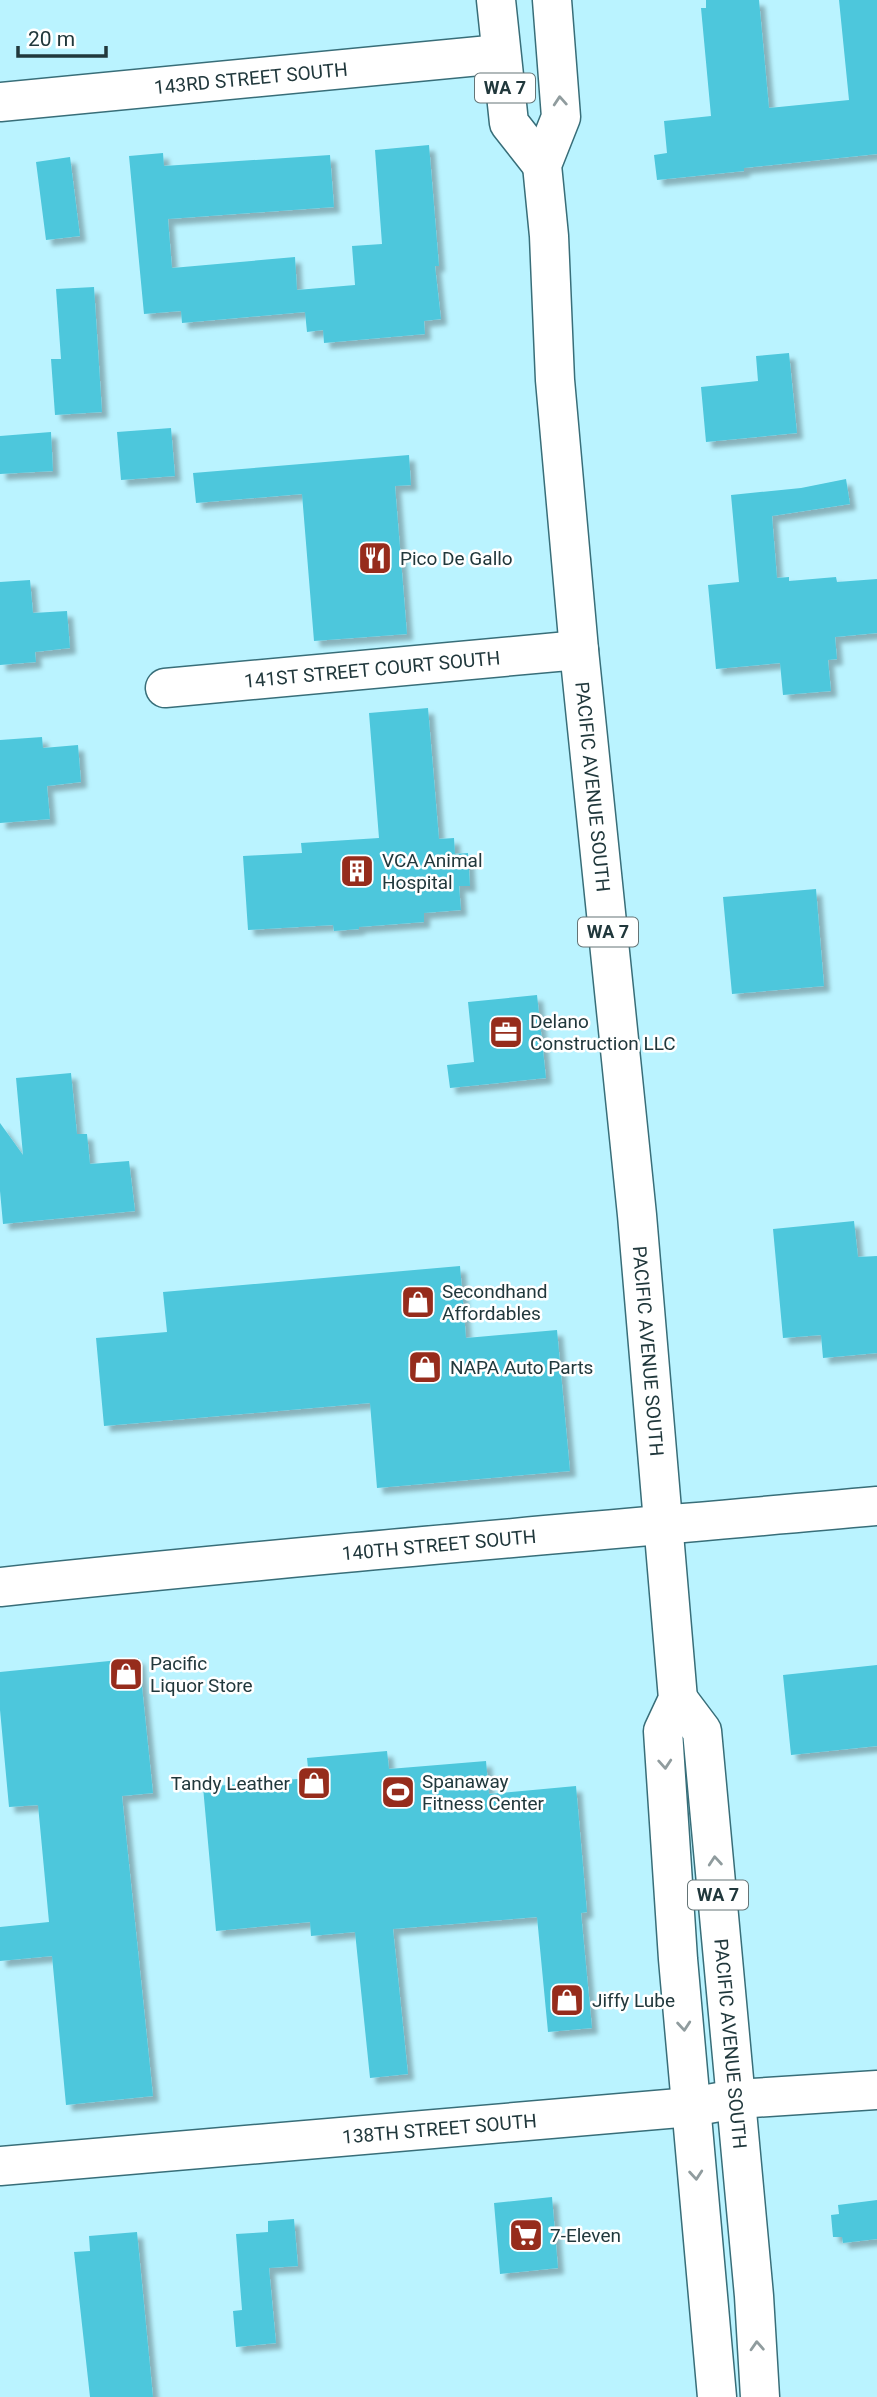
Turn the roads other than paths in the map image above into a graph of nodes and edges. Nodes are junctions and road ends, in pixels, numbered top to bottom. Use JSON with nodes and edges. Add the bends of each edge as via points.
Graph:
{"nodes":[{"id":1,"x":496,"y":0,"type":"edge"},
{"id":2,"x":552,"y":0,"type":"edge"},
{"id":3,"x":500,"y":54,"type":"junction"},
{"id":4,"x":0,"y":102,"type":"edge"},
{"id":5,"x":542,"y":165,"type":"junction"},
{"id":6,"x":579,"y":650,"type":"junction"},
{"id":7,"x":165,"y":688,"type":"dead end"},
{"id":8,"x":877,"y":1506,"type":"edge"},
{"id":9,"x":662,"y":1525,"type":"junction"},
{"id":10,"x":0,"y":1587,"type":"edge"},
{"id":11,"x":678,"y":1699,"type":"junction"},
{"id":12,"x":877,"y":2090,"type":"edge"},
{"id":13,"x":736,"y":2099,"type":"junction"},
{"id":14,"x":691,"y":2107,"type":"junction"},
{"id":15,"x":0,"y":2166,"type":"edge"},
{"id":16,"x":717,"y":2397,"type":"edge"},
{"id":17,"x":760,"y":2397,"type":"edge"}],
"edges":[{"from":1,"to":3,"type":"main road","number":"WA 7"},
{"from":5,"to":2,"type":"main road","name":"PACIFIC AVENUE SOUTH","number":"WA 7","one_way":true,"via":[[561,117]]},
{"from":3,"to":4,"type":"main road","name":"143RD STREET SOUTH"},
{"from":3,"to":5,"type":"main road","number":"WA 7","via":[[509,123]]},
{"from":5,"to":6,"type":"main road","name":"PACIFIC AVENUE SOUTH","number":"WA 7"},
{"from":6,"to":7,"type":"main road","name":"141ST STREET COURT SOUTH"},
{"from":6,"to":9,"type":"main road","name":"PACIFIC AVENUE SOUTH","number":"WA 7","via":[[637,1215]]},
{"from":8,"to":9,"type":"main road","name":"140TH STREET SOUTH"},
{"from":9,"to":10,"type":"main road","name":"140TH STREET SOUTH"},
{"from":9,"to":11,"type":"main road","name":"PACIFIC AVENUE SOUTH","number":"WA 7"},
{"from":13,"to":11,"type":"main road","name":"PACIFIC AVENUE SOUTH","number":"WA 7","one_way":true,"via":[[702,1731]]},
{"from":11,"to":14,"type":"main road","number":"WA 7","one_way":true,"via":[[663,1731]]},
{"from":12,"to":13,"type":"main road","name":"138TH STREET SOUTH"},
{"from":13,"to":14,"type":"main road","name":"138TH STREET SOUTH"},
{"from":17,"to":13,"type":"main road","name":"PACIFIC AVENUE SOUTH","number":"WA 7","one_way":true},
{"from":14,"to":15,"type":"main road","name":"138TH STREET SOUTH"},
{"from":14,"to":16,"type":"main road","number":"WA 7","one_way":true}]}
